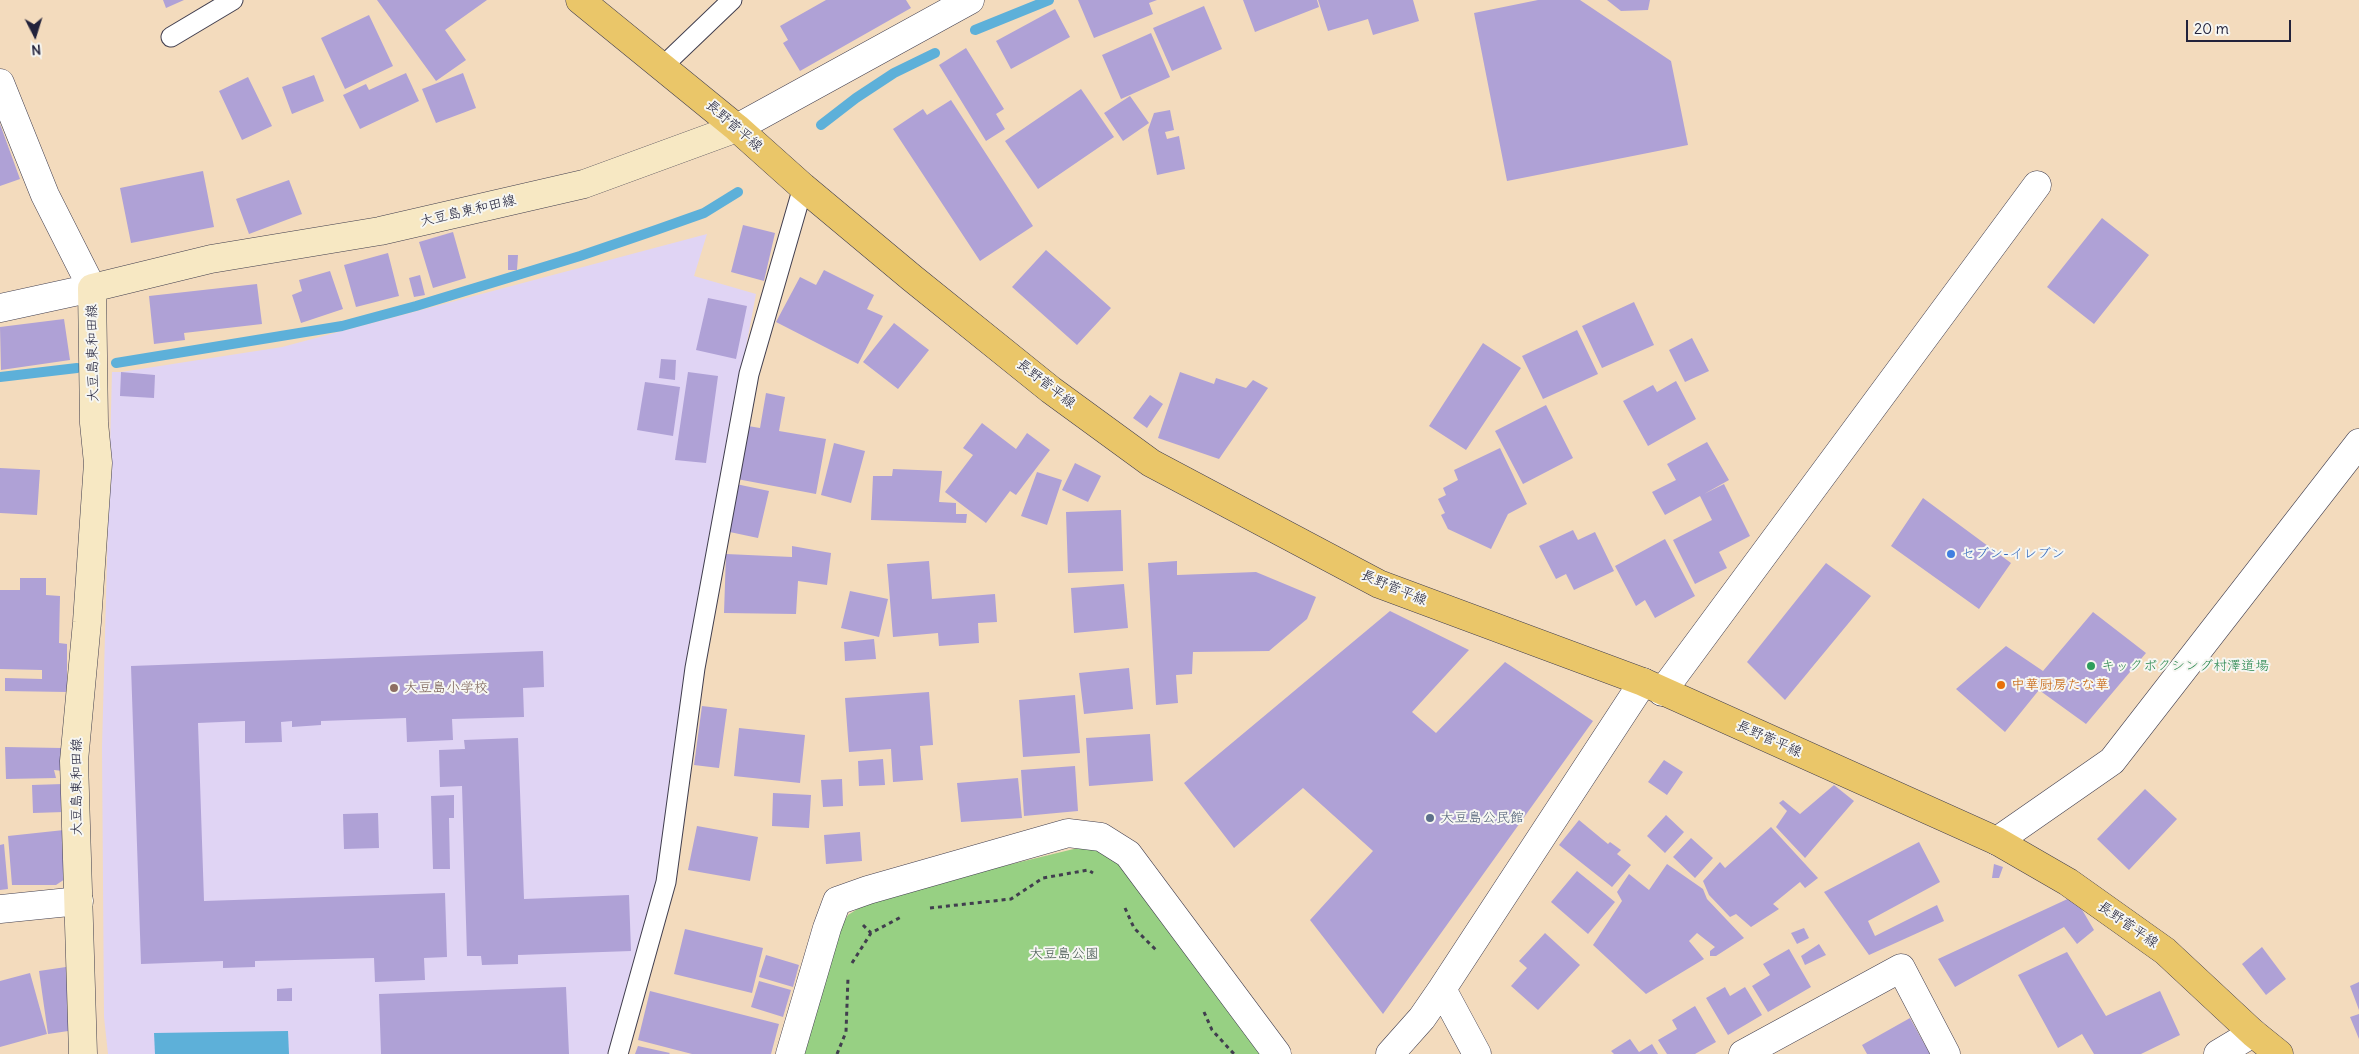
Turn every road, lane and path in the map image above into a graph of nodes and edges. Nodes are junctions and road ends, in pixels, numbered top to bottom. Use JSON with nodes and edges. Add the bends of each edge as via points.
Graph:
{"nodes":[{"id":1,"x":234,"y":0,"type":"edge"},
{"id":2,"x":580,"y":0,"type":"edge"},
{"id":3,"x":732,"y":0,"type":"edge"},
{"id":4,"x":970,"y":0,"type":"edge"},
{"id":5,"x":171,"y":37,"type":"dead end"},
{"id":6,"x":663,"y":66,"type":"junction"},
{"id":7,"x":0,"y":83,"type":"edge"},
{"id":8,"x":737,"y":128,"type":"junction"},
{"id":9,"x":2037,"y":185,"type":"dead end"},
{"id":10,"x":803,"y":187,"type":"junction"},
{"id":11,"x":92,"y":288,"type":"junction"},
{"id":12,"x":0,"y":308,"type":"edge"},
{"id":13,"x":2359,"y":443,"type":"edge"},
{"id":14,"x":1652,"y":687,"type":"junction"},
{"id":15,"x":1997,"y":841,"type":"junction"},
{"id":16,"x":1094,"y":874,"type":"dead end"},
{"id":17,"x":79,"y":901,"type":"junction"},
{"id":18,"x":1123,"y":903,"type":"dead end"},
{"id":19,"x":0,"y":909,"type":"edge"},
{"id":20,"x":922,"y":909,"type":"dead end"},
{"id":21,"x":905,"y":914,"type":"dead end"},
{"id":22,"x":1162,"y":956,"type":"dead end"},
{"id":23,"x":1442,"y":989,"type":"junction"},
{"id":24,"x":1201,"y":1006,"type":"dead end"},
{"id":25,"x":2253,"y":1033,"type":"junction"},
{"id":26,"x":83,"y":1054,"type":"edge"},
{"id":27,"x":618,"y":1054,"type":"edge"},
{"id":28,"x":790,"y":1054,"type":"edge"},
{"id":29,"x":837,"y":1054,"type":"edge"},
{"id":30,"x":1234,"y":1054,"type":"edge"},
{"id":31,"x":1277,"y":1054,"type":"edge"},
{"id":32,"x":1390,"y":1054,"type":"edge"},
{"id":33,"x":1477,"y":1054,"type":"edge"},
{"id":34,"x":1743,"y":1054,"type":"edge"},
{"id":35,"x":1946,"y":1054,"type":"edge"},
{"id":36,"x":2218,"y":1054,"type":"edge"},
{"id":37,"x":2278,"y":1054,"type":"edge"}],
"edges":[{"from":1,"to":5,"type":"lane"},
{"from":2,"to":6,"type":"main road","name":"長野菅平線"},
{"from":3,"to":6,"type":"lane"},
{"from":4,"to":8,"type":"street"},
{"from":6,"to":8,"type":"main road","name":"長野菅平線"},
{"from":7,"to":11,"type":"street","via":[[45,195]]},
{"from":8,"to":10,"type":"main road","name":"長野菅平線"},
{"from":8,"to":11,"type":"main road","name":"大豆島東和田線","via":[[584,184],[380,231],[211,259]]},
{"from":9,"to":14,"type":"street"},
{"from":10,"to":14,"type":"main road","name":"長野菅平線","via":[[1051,390],[1152,462],[1379,584]]},
{"from":10,"to":27,"type":"lane","via":[[749,374],[695,668],[666,882]]},
{"from":11,"to":12,"type":"street"},
{"from":11,"to":17,"type":"main road","name":"大豆島東和田線","via":[[94,423],[98,463],[74,761]]},
{"from":13,"to":15,"type":"street","via":[[2112,762]]},
{"from":14,"to":15,"type":"main road","name":"長野菅平線"},
{"from":14,"to":23,"type":"street"},
{"from":15,"to":25,"type":"main road","name":"長野菅平線","via":[[2068,882],[2165,951]]},
{"from":16,"to":20,"type":"path","via":[[1088,870],[1044,878],[1011,899]]},
{"from":17,"to":19,"type":"street"},
{"from":17,"to":26,"type":"main road","name":"大豆島東和田線"},
{"from":18,"to":22,"type":"path","via":[[1134,928]]},
{"from":21,"to":29,"type":"path","via":[[871,934],[848,969],[846,1032]]},
{"from":23,"to":32,"type":"street"},
{"from":23,"to":33,"type":"street"},
{"from":24,"to":30,"type":"path","via":[[1212,1030]]},
{"from":25,"to":36,"type":"street"},
{"from":25,"to":37,"type":"main road","name":"長野菅平線"},
{"from":28,"to":31,"type":"street","via":[[837,901],[1068,833],[1101,837],[1128,854]]},
{"from":34,"to":35,"type":"street","via":[[1901,968]]}]}
